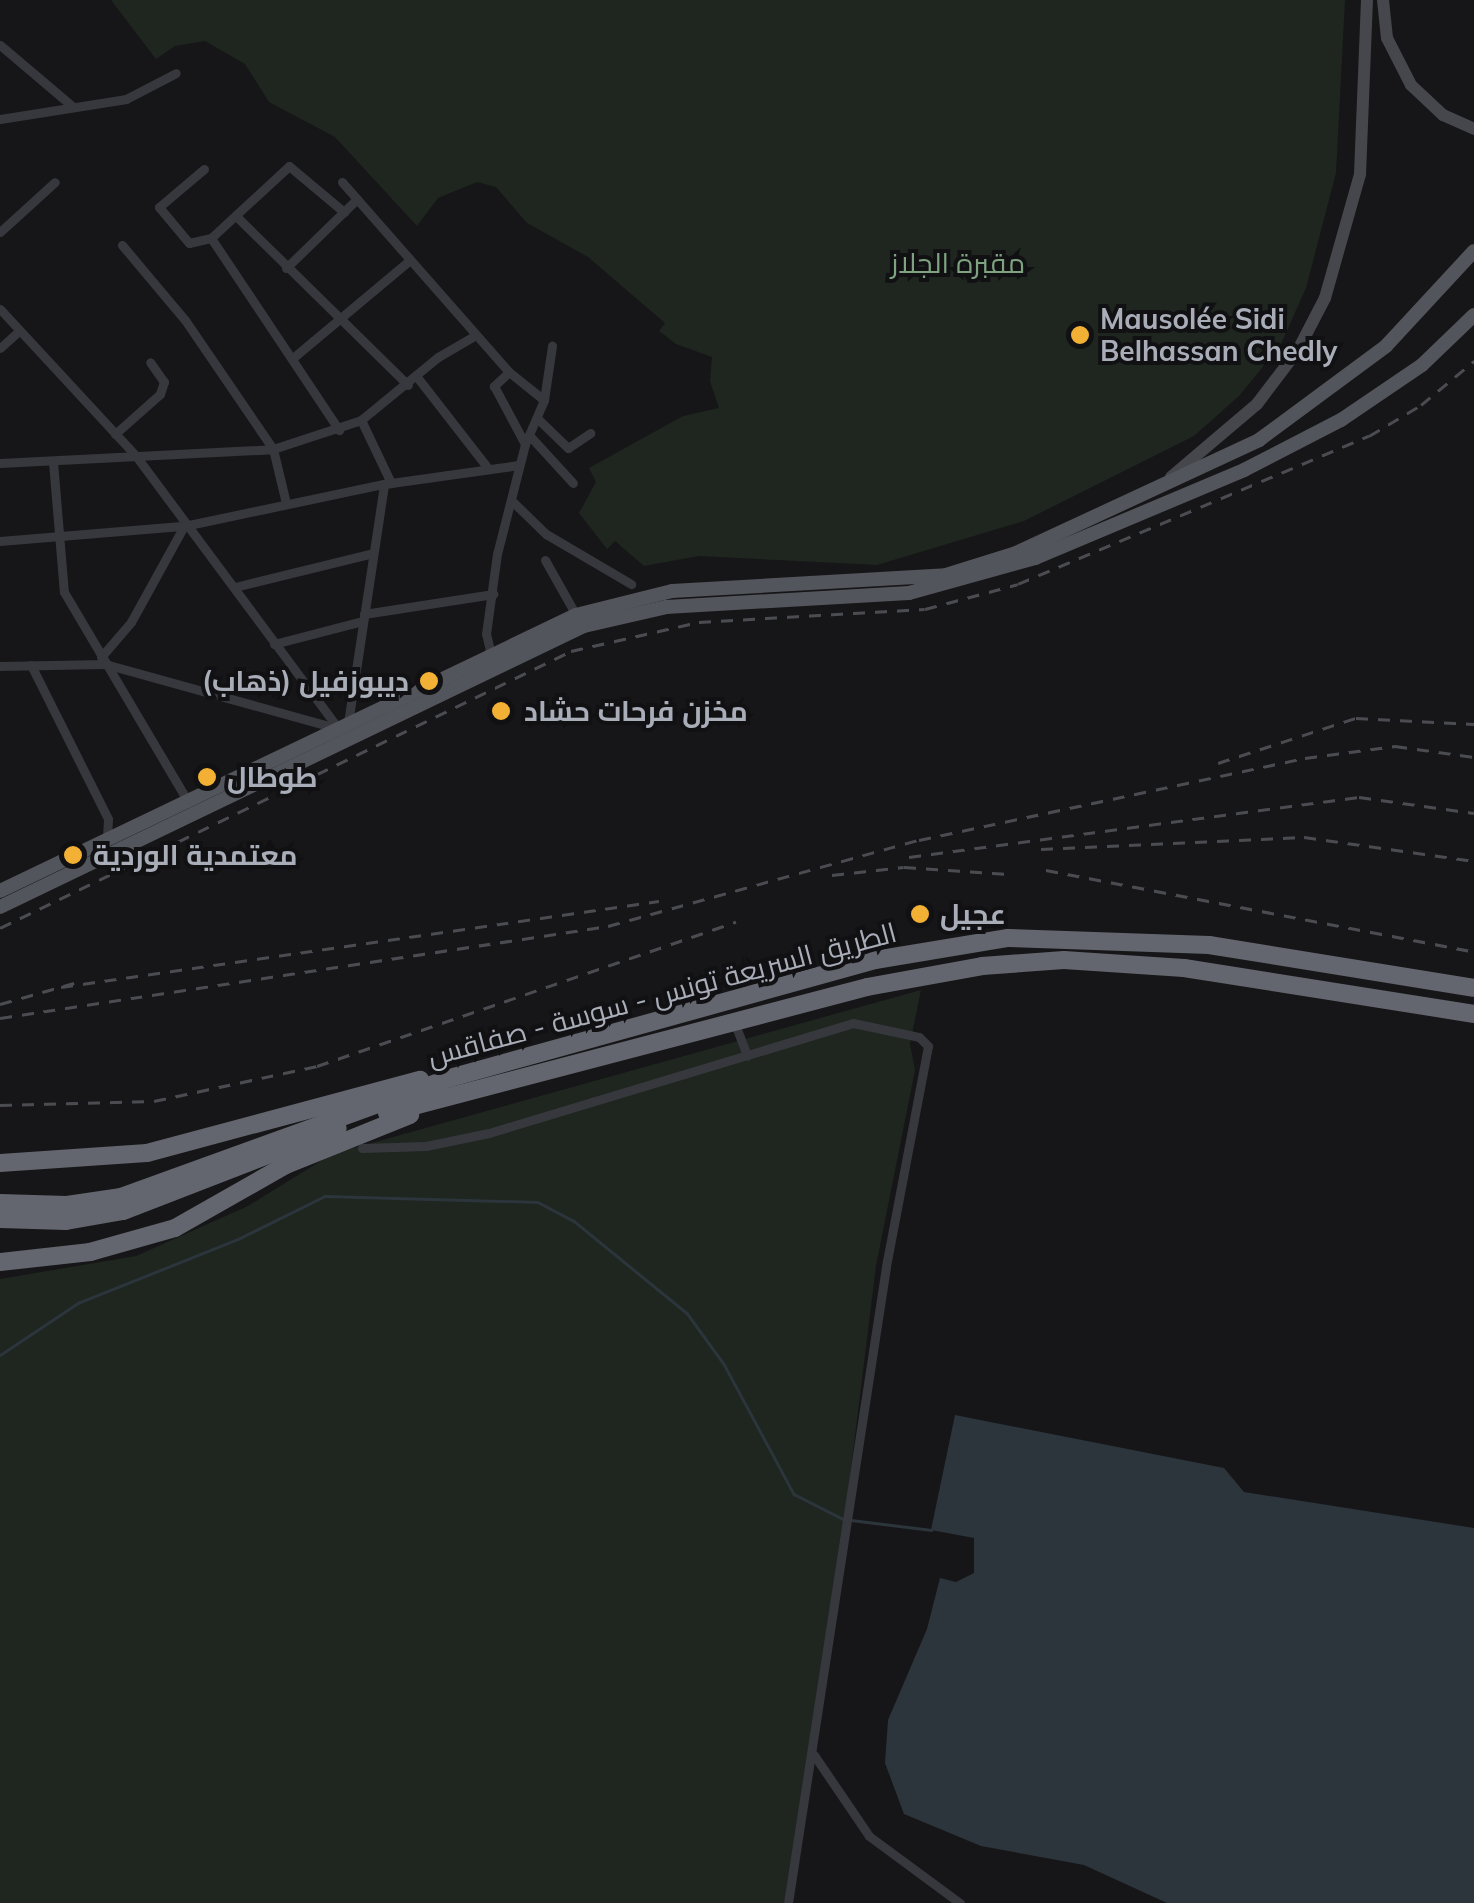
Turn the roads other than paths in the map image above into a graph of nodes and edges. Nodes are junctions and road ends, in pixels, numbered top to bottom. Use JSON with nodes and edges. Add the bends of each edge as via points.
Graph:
{"nodes":[{"id":1,"x":1367,"y":0,"type":"edge"},
{"id":2,"x":1382,"y":0,"type":"edge"},
{"id":3,"x":0,"y":45,"type":"edge"},
{"id":4,"x":176,"y":74,"type":"dead end"},
{"id":5,"x":72,"y":106,"type":"junction"},
{"id":6,"x":0,"y":119,"type":"edge"},
{"id":7,"x":1474,"y":129,"type":"edge"},
{"id":8,"x":204,"y":169,"type":"dead end"},
{"id":9,"x":56,"y":182,"type":"dead end"},
{"id":10,"x":342,"y":182,"type":"dead end"},
{"id":11,"x":356,"y":199,"type":"junction"},
{"id":12,"x":344,"y":212,"type":"junction"},
{"id":13,"x":236,"y":216,"type":"junction"},
{"id":14,"x":0,"y":232,"type":"edge"},
{"id":15,"x":210,"y":238,"type":"junction"},
{"id":16,"x":122,"y":245,"type":"dead end"},
{"id":17,"x":1474,"y":251,"type":"edge"},
{"id":18,"x":409,"y":261,"type":"junction"},
{"id":19,"x":286,"y":268,"type":"junction"},
{"id":20,"x":0,"y":310,"type":"edge"},
{"id":21,"x":1474,"y":315,"type":"edge"},
{"id":22,"x":345,"y":320,"type":"junction"},
{"id":23,"x":19,"y":331,"type":"junction"},
{"id":24,"x":476,"y":336,"type":"junction"},
{"id":25,"x":552,"y":346,"type":"dead end"},
{"id":26,"x":0,"y":348,"type":"edge"},
{"id":27,"x":294,"y":357,"type":"junction"},
{"id":28,"x":150,"y":362,"type":"dead end"},
{"id":29,"x":509,"y":372,"type":"junction"},
{"id":30,"x":417,"y":376,"type":"junction"},
{"id":31,"x":408,"y":385,"type":"junction"},
{"id":32,"x":544,"y":400,"type":"junction"},
{"id":33,"x":538,"y":419,"type":"junction"},
{"id":34,"x":361,"y":420,"type":"junction"},
{"id":35,"x":339,"y":430,"type":"junction"},
{"id":36,"x":590,"y":433,"type":"dead end"},
{"id":37,"x":115,"y":434,"type":"junction"},
{"id":38,"x":527,"y":440,"type":"junction"},
{"id":39,"x":272,"y":449,"type":"junction"},
{"id":40,"x":136,"y":456,"type":"junction"},
{"id":41,"x":53,"y":462,"type":"junction"},
{"id":42,"x":0,"y":464,"type":"edge"},
{"id":43,"x":518,"y":465,"type":"junction"},
{"id":44,"x":486,"y":468,"type":"junction"},
{"id":45,"x":388,"y":483,"type":"junction"},
{"id":46,"x":574,"y":483,"type":"dead end"},
{"id":47,"x":1143,"y":498,"type":"junction"},
{"id":48,"x":511,"y":500,"type":"junction"},
{"id":49,"x":286,"y":504,"type":"junction"},
{"id":50,"x":186,"y":525,"type":"junction"},
{"id":51,"x":59,"y":536,"type":"junction"},
{"id":52,"x":0,"y":541,"type":"edge"},
{"id":53,"x":373,"y":552,"type":"junction"},
{"id":54,"x":545,"y":560,"type":"dead end"},
{"id":55,"x":632,"y":584,"type":"dead end"},
{"id":56,"x":234,"y":587,"type":"junction"},
{"id":57,"x":492,"y":594,"type":"junction"},
{"id":58,"x":576,"y":615,"type":"junction"},
{"id":59,"x":363,"y":618,"type":"junction"},
{"id":60,"x":274,"y":644,"type":"junction"},
{"id":61,"x":491,"y":655,"type":"junction"},
{"id":62,"x":103,"y":660,"type":"junction"},
{"id":63,"x":32,"y":665,"type":"junction"},
{"id":64,"x":0,"y":666,"type":"edge"},
{"id":65,"x":344,"y":732,"type":"junction"},
{"id":66,"x":190,"y":804,"type":"junction"},
{"id":67,"x":106,"y":842,"type":"junction"},
{"id":68,"x":0,"y":902,"type":"edge"},
{"id":69,"x":1474,"y":988,"type":"edge"},
{"id":70,"x":1474,"y":1014,"type":"edge"},
{"id":71,"x":735,"y":1024,"type":"junction"},
{"id":72,"x":746,"y":1056,"type":"junction"},
{"id":73,"x":450,"y":1078,"type":"junction"},
{"id":74,"x":446,"y":1098,"type":"junction"},
{"id":75,"x":362,"y":1148,"type":"dead end"},
{"id":76,"x":0,"y":1163,"type":"edge"},
{"id":77,"x":0,"y":1203,"type":"edge"},
{"id":78,"x":0,"y":1219,"type":"edge"},
{"id":79,"x":0,"y":1262,"type":"edge"},
{"id":80,"x":814,"y":1755,"type":"junction"},
{"id":81,"x":788,"y":1903,"type":"edge"},
{"id":82,"x":960,"y":1903,"type":"edge"}],
"edges":[{"from":1,"to":47,"type":"main road","via":[[1360,174],[1319,311],[1257,404]]},
{"from":2,"to":7,"type":"main road","via":[[1387,38],[1411,85]]},
{"from":3,"to":5,"type":"street"},
{"from":4,"to":5,"type":"street","via":[[126,99]]},
{"from":5,"to":6,"type":"street"},
{"from":8,"to":15,"type":"street","via":[[158,207],[189,244]]},
{"from":9,"to":14,"type":"street"},
{"from":10,"to":11,"type":"street"},
{"from":11,"to":12,"type":"street"},
{"from":11,"to":18,"type":"street"},
{"from":12,"to":13,"type":"street","via":[[288,166]]},
{"from":12,"to":19,"type":"street"},
{"from":13,"to":15,"type":"street"},
{"from":13,"to":19,"type":"street"},
{"from":15,"to":27,"type":"street"},
{"from":16,"to":39,"type":"street","via":[[184,320]]},
{"from":17,"to":47,"type":"main road","via":[[1418,316],[1340,384],[1258,440]]},
{"from":18,"to":22,"type":"street"},
{"from":18,"to":24,"type":"street"},
{"from":19,"to":22,"type":"street"},
{"from":20,"to":23,"type":"street"},
{"from":21,"to":65,"type":"main road","via":[[1422,365],[1312,435],[1035,558],[909,594],[636,611],[543,644]]},
{"from":22,"to":27,"type":"street"},
{"from":22,"to":31,"type":"street"},
{"from":23,"to":26,"type":"street"},
{"from":23,"to":37,"type":"street"},
{"from":24,"to":29,"type":"street"},
{"from":24,"to":30,"type":"street"},
{"from":25,"to":32,"type":"street"},
{"from":27,"to":35,"type":"street"},
{"from":28,"to":37,"type":"street","via":[[164,382],[160,394]]},
{"from":29,"to":32,"type":"street"},
{"from":29,"to":38,"type":"street","via":[[494,386]]},
{"from":30,"to":31,"type":"street"},
{"from":30,"to":44,"type":"street"},
{"from":31,"to":34,"type":"street"},
{"from":32,"to":33,"type":"street"},
{"from":33,"to":36,"type":"street","via":[[568,448]]},
{"from":33,"to":38,"type":"street"},
{"from":34,"to":35,"type":"street"},
{"from":34,"to":45,"type":"street"},
{"from":35,"to":39,"type":"street"},
{"from":37,"to":40,"type":"street"},
{"from":38,"to":43,"type":"street"},
{"from":38,"to":46,"type":"street"},
{"from":39,"to":40,"type":"street"},
{"from":39,"to":49,"type":"street"},
{"from":40,"to":41,"type":"street"},
{"from":40,"to":50,"type":"street"},
{"from":41,"to":42,"type":"street"},
{"from":41,"to":51,"type":"street"},
{"from":43,"to":44,"type":"street"},
{"from":43,"to":48,"type":"street"},
{"from":44,"to":45,"type":"street"},
{"from":45,"to":49,"type":"street"},
{"from":45,"to":53,"type":"street"},
{"from":47,"to":58,"type":"main road","via":[[946,575],[672,591]]},
{"from":48,"to":55,"type":"street","via":[[546,534]]},
{"from":48,"to":57,"type":"street"},
{"from":49,"to":50,"type":"street"},
{"from":50,"to":51,"type":"street"},
{"from":50,"to":56,"type":"street"},
{"from":50,"to":62,"type":"street"},
{"from":51,"to":52,"type":"street"},
{"from":51,"to":62,"type":"street","via":[[64,592]]},
{"from":53,"to":56,"type":"street"},
{"from":53,"to":59,"type":"street"},
{"from":54,"to":58,"type":"street"},
{"from":56,"to":60,"type":"street"},
{"from":57,"to":59,"type":"street"},
{"from":57,"to":61,"type":"street","via":[[486,634]]},
{"from":58,"to":61,"type":"main road"},
{"from":59,"to":60,"type":"street"},
{"from":59,"to":65,"type":"street"},
{"from":60,"to":65,"type":"street"},
{"from":61,"to":65,"type":"main road"},
{"from":62,"to":63,"type":"street"},
{"from":62,"to":65,"type":"street"},
{"from":62,"to":66,"type":"street"},
{"from":63,"to":64,"type":"street"},
{"from":63,"to":67,"type":"street","via":[[108,819]]},
{"from":65,"to":66,"type":"main road"},
{"from":65,"to":68,"type":"main road"},
{"from":66,"to":67,"type":"main road"},
{"from":67,"to":68,"type":"main road"},
{"from":69,"to":73,"type":"highway","name":"الطريق السريعة تونس - سوسة - صفاقس","via":[[1208,945],[1008,938],[875,960]]},
{"from":70,"to":71,"type":"highway","name":"الطريق السريعة تونس - سوسة - صفاقس","via":[[1270,978],[1064,960],[911,978]]},
{"from":71,"to":72,"type":"street"},
{"from":71,"to":74,"type":"highway","name":"الطريق السريعة تونس - سوسة - صفاقس"},
{"from":72,"to":75,"type":"street","via":[[489,1133],[426,1146]]},
{"from":72,"to":80,"type":"street","via":[[860,1023],[928,1046],[886,1267]]},
{"from":73,"to":76,"type":"highway","via":[[386,1087],[147,1153]]},
{"from":73,"to":77,"type":"highway","name":"الطريق السريعة تونس - سوسة - صفاقس","via":[[121,1197],[67,1206]]},
{"from":74,"to":78,"type":"highway","name":"الطريق السريعة تونس - سوسة - صفاقس","via":[[320,1133],[123,1210],[66,1220]]},
{"from":74,"to":79,"type":"highway","via":[[286,1165],[176,1228],[90,1252]]},
{"from":80,"to":81,"type":"street"},
{"from":80,"to":82,"type":"street","via":[[856,1823]]}]}
